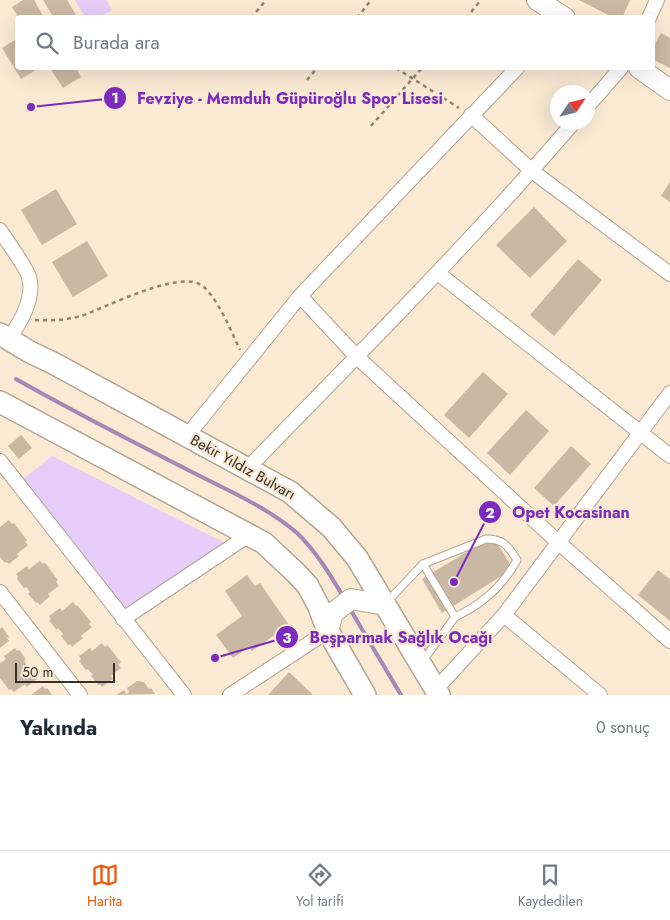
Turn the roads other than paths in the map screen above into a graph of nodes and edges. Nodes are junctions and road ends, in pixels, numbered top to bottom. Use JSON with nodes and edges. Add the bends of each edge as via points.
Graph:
{"nodes":[{"id":1,"x":537,"y":0,"type":"edge"},
{"id":2,"x":658,"y":0,"type":"edge"},
{"id":3,"x":562,"y":15,"type":"edge"},
{"id":4,"x":650,"y":15,"type":"edge"},
{"id":5,"x":515,"y":70,"type":"edge"},
{"id":6,"x":619,"y":70,"type":"edge"},
{"id":7,"x":642,"y":70,"type":"edge"},
{"id":8,"x":670,"y":90,"type":"edge"},
{"id":9,"x":595,"y":98,"type":"edge"},
{"id":10,"x":471,"y":115,"type":"junction"},
{"id":11,"x":567,"y":130,"type":"edge"},
{"id":12,"x":532,"y":171,"type":"junction"},
{"id":13,"x":0,"y":230,"type":"edge"},
{"id":14,"x":438,"y":274,"type":"junction"},
{"id":15,"x":670,"y":274,"type":"edge"},
{"id":16,"x":300,"y":296,"type":"junction"},
{"id":17,"x":4,"y":336,"type":"edge"},
{"id":18,"x":357,"y":357,"type":"junction"},
{"id":19,"x":670,"y":393,"type":"edge"},
{"id":20,"x":0,"y":402,"type":"edge"},
{"id":21,"x":640,"y":433,"type":"junction"},
{"id":22,"x":187,"y":436,"type":"junction"},
{"id":23,"x":670,"y":456,"type":"edge"},
{"id":24,"x":0,"y":461,"type":"edge"},
{"id":25,"x":247,"y":468,"type":"junction"},
{"id":26,"x":249,"y":535,"type":"junction"},
{"id":27,"x":558,"y":542,"type":"junction"},
{"id":28,"x":423,"y":564,"type":"junction"},
{"id":29,"x":0,"y":592,"type":"edge"},
{"id":30,"x":384,"y":605,"type":"junction"},
{"id":31,"x":504,"y":615,"type":"junction"},
{"id":32,"x":455,"y":617,"type":"junction"},
{"id":33,"x":123,"y":619,"type":"junction"},
{"id":34,"x":330,"y":622,"type":"junction"},
{"id":35,"x":670,"y":642,"type":"edge"},
{"id":36,"x":421,"y":664,"type":"junction"},
{"id":37,"x":437,"y":692,"type":"edge"},
{"id":38,"x":80,"y":695,"type":"edge"},
{"id":39,"x":184,"y":695,"type":"edge"},
{"id":40,"x":230,"y":695,"type":"edge"},
{"id":41,"x":365,"y":695,"type":"edge"},
{"id":42,"x":600,"y":695,"type":"edge"}],
"edges":[{"from":1,"to":3,"type":"street"},
{"from":2,"to":4,"type":"street"},
{"from":5,"to":10,"type":"street"},
{"from":6,"to":9,"type":"street"},
{"from":7,"to":8,"type":"street"},
{"from":10,"to":12,"type":"street"},
{"from":10,"to":16,"type":"street"},
{"from":11,"to":12,"type":"street"},
{"from":12,"to":14,"type":"street"},
{"from":12,"to":15,"type":"street"},
{"from":13,"to":17,"type":"street","via":[[29,277],[28,299],[22,318]]},
{"from":14,"to":18,"type":"street"},
{"from":14,"to":21,"type":"street"},
{"from":16,"to":18,"type":"street"},
{"from":16,"to":22,"type":"street"},
{"from":17,"to":22,"type":"main road","name":"Bekir Yıldız Bulvarı"},
{"from":18,"to":25,"type":"street"},
{"from":18,"to":27,"type":"street"},
{"from":19,"to":21,"type":"street"},
{"from":20,"to":26,"type":"main road"},
{"from":21,"to":23,"type":"street"},
{"from":21,"to":27,"type":"street"},
{"from":22,"to":25,"type":"main road","name":"Bekir Yıldız Bulvarı"},
{"from":24,"to":33,"type":"street"},
{"from":25,"to":30,"type":"main road","name":"Bekir Yıldız Bulvarı","via":[[290,492],[331,527],[357,558]]},
{"from":26,"to":33,"type":"street"},
{"from":26,"to":34,"type":"main road","via":[[264,543],[308,586]]},
{"from":27,"to":31,"type":"street"},
{"from":27,"to":35,"type":"street"},
{"from":28,"to":30,"type":"lane"},
{"from":28,"to":32,"type":"lane"},
{"from":28,"to":32,"type":"lane","via":[[486,539],[502,541],[517,560],[510,574],[486,599]]},
{"from":29,"to":38,"type":"street"},
{"from":30,"to":34,"type":"street","via":[[352,599]]},
{"from":30,"to":36,"type":"main road","name":"Bekir Yıldız Bulvarı"},
{"from":31,"to":37,"type":"street"},
{"from":31,"to":42,"type":"street"},
{"from":32,"to":36,"type":"lane"},
{"from":33,"to":39,"type":"street"},
{"from":34,"to":40,"type":"street"},
{"from":34,"to":41,"type":"main road"},
{"from":36,"to":37,"type":"main road","name":"Bekir Yıldız Bulvarı"}]}
